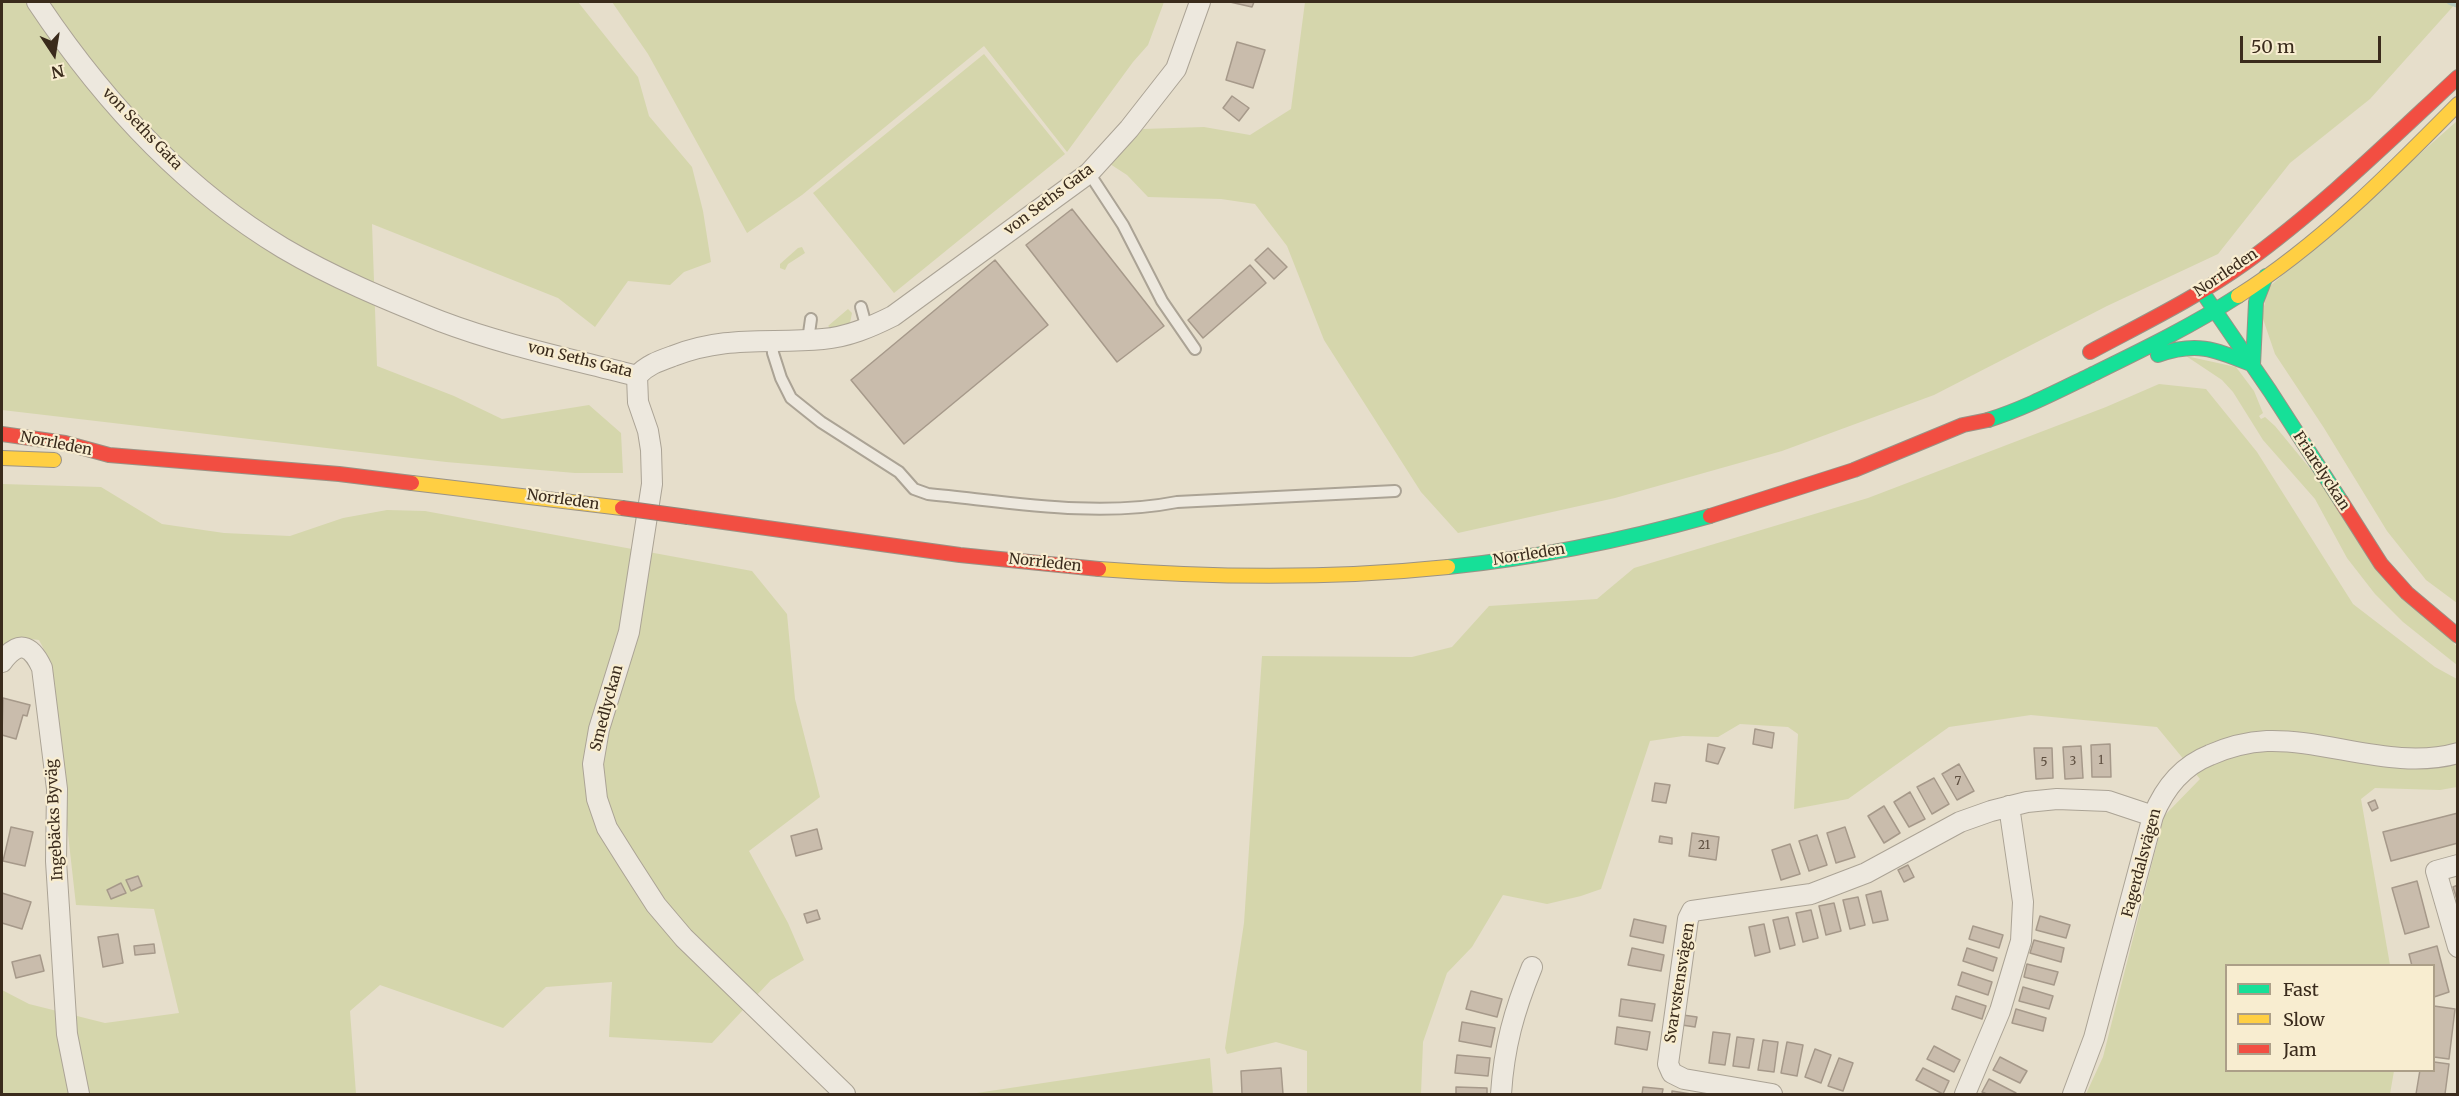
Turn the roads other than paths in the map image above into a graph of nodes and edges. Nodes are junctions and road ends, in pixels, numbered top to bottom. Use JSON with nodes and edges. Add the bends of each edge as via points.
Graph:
{"nodes":[{"id":1,"x":37,"y":2,"type":"edge"},
{"id":2,"x":1200,"y":2,"type":"edge"},
{"id":3,"x":2457,"y":77,"type":"edge"},
{"id":4,"x":2457,"y":104,"type":"edge"},
{"id":5,"x":1089,"y":173,"type":"junction"},
{"id":6,"x":2266,"y":276,"type":"junction"},
{"id":7,"x":2202,"y":291,"type":"junction"},
{"id":8,"x":861,"y":307,"type":"dead end"},
{"id":9,"x":2215,"y":312,"type":"junction"},
{"id":10,"x":811,"y":319,"type":"dead end"},
{"id":11,"x":867,"y":329,"type":"junction"},
{"id":12,"x":772,"y":340,"type":"junction"},
{"id":13,"x":808,"y":340,"type":"junction"},
{"id":14,"x":1196,"y":349,"type":"dead end"},
{"id":15,"x":2078,"y":358,"type":"dead end"},
{"id":16,"x":2253,"y":365,"type":"junction"},
{"id":17,"x":2101,"y":370,"type":"junction"},
{"id":18,"x":637,"y":376,"type":"junction"},
{"id":19,"x":1995,"y":403,"type":"dead end"},
{"id":20,"x":1964,"y":424,"type":"junction"},
{"id":21,"x":2,"y":434,"type":"edge"},
{"id":22,"x":109,"y":455,"type":"junction"},
{"id":23,"x":2,"y":458,"type":"edge"},
{"id":24,"x":1395,"y":491,"type":"dead end"},
{"id":25,"x":2457,"y":636,"type":"edge"},
{"id":26,"x":2,"y":662,"type":"edge"},
{"id":27,"x":2457,"y":753,"type":"edge"},
{"id":28,"x":2008,"y":806,"type":"junction"},
{"id":29,"x":2153,"y":816,"type":"junction"},
{"id":30,"x":2457,"y":865,"type":"edge"},
{"id":31,"x":2457,"y":947,"type":"edge"},
{"id":32,"x":1532,"y":967,"type":"dead end"},
{"id":33,"x":80,"y":1095,"type":"edge"},
{"id":34,"x":845,"y":1095,"type":"edge"},
{"id":35,"x":1501,"y":1095,"type":"edge"},
{"id":36,"x":1772,"y":1095,"type":"edge"},
{"id":37,"x":1965,"y":1095,"type":"edge"},
{"id":38,"x":2073,"y":1095,"type":"edge"}],
"edges":[{"from":1,"to":18,"type":"street","name":"von Seths Gata","via":[[79,60],[155,147],[209,195],[282,247],[335,276],[441,321]]},
{"from":2,"to":5,"type":"street","name":"von Seths Gata","via":[[1176,69]]},
{"from":3,"to":7,"type":"main road","name":"Norrleden","via":[[2337,189],[2245,263]]},
{"from":4,"to":6,"type":"main road","name":"Norrleden","via":[[2316,239]]},
{"from":5,"to":11,"type":"street","name":"von Seths Gata","via":[[893,316]]},
{"from":5,"to":14,"type":"lane","via":[[1123,225],[1162,301]]},
{"from":6,"to":9,"type":"main road","name":"Norrleden"},
{"from":6,"to":16,"type":"main road","via":[[2256,302]]},
{"from":7,"to":9,"type":"main road","name":"Friarelyckan"},
{"from":7,"to":15,"type":"main road","name":"Norrleden"},
{"from":8,"to":11,"type":"lane"},
{"from":9,"to":16,"type":"main road","name":"Friarelyckan"},
{"from":9,"to":17,"type":"main road","name":"Norrleden"},
{"from":10,"to":13,"type":"lane"},
{"from":11,"to":13,"type":"street","name":"von Seths Gata"},
{"from":12,"to":13,"type":"street","name":"von Seths Gata"},
{"from":12,"to":18,"type":"street","name":"von Seths Gata","via":[[708,344],[650,365]]},
{"from":12,"to":24,"type":"lane","via":[[781,378],[791,398],[899,472],[914,489],[928,494],[1126,509],[1177,502]]},
{"from":16,"to":17,"type":"main road","via":[[2205,346],[2185,346],[2127,367]]},
{"from":16,"to":25,"type":"main road","name":"Friarelyckan","via":[[2381,564]]},
{"from":17,"to":20,"type":"main road","name":"Norrleden","via":[[1988,420]]},
{"from":18,"to":34,"type":"street","name":"Smedlyckan","via":[[638,402],[651,450],[652,484],[629,632],[599,729],[593,764],[597,799],[607,828],[656,905],[684,938]]},
{"from":19,"to":20,"type":"main road","name":"Norrleden","via":[[1976,411]]},
{"from":20,"to":22,"type":"main road","name":"Norrleden","bridge":true,"via":[[1840,475],[1712,516],[1596,544],[1505,560],[1374,573],[1210,576],[1120,571],[882,544],[339,474]]},
{"from":21,"to":22,"type":"main road","name":"Norrleden","via":[[65,443]]},
{"from":22,"to":23,"type":"main road","name":"Norrleden","via":[[58,461]]},
{"from":26,"to":33,"type":"street","name":"Ingebäcks Byväg","via":[[14,648],[21,647],[36,656],[42,668],[57,789],[56,861],[67,1034]]},
{"from":27,"to":29,"type":"street","name":"Fagerdalsvägen","via":[[2417,759],[2269,741],[2245,744],[2200,759],[2177,776]]},
{"from":28,"to":29,"type":"street","name":"Svarvstensvägen","via":[[2057,799],[2108,801]]},
{"from":28,"to":36,"type":"street","name":"Svarvstensvägen","via":[[1960,822],[1866,873],[1810,894],[1692,911],[1675,1003],[1668,1064],[1672,1074]]},
{"from":28,"to":37,"type":"street","via":[[2023,902],[2021,941],[1996,1020]]},
{"from":29,"to":38,"type":"street","name":"Fagerdalsvägen","via":[[2094,1038]]},
{"from":30,"to":31,"type":"street","via":[[2436,871]]},
{"from":32,"to":35,"type":"street","via":[[1506,1042]]}]}
